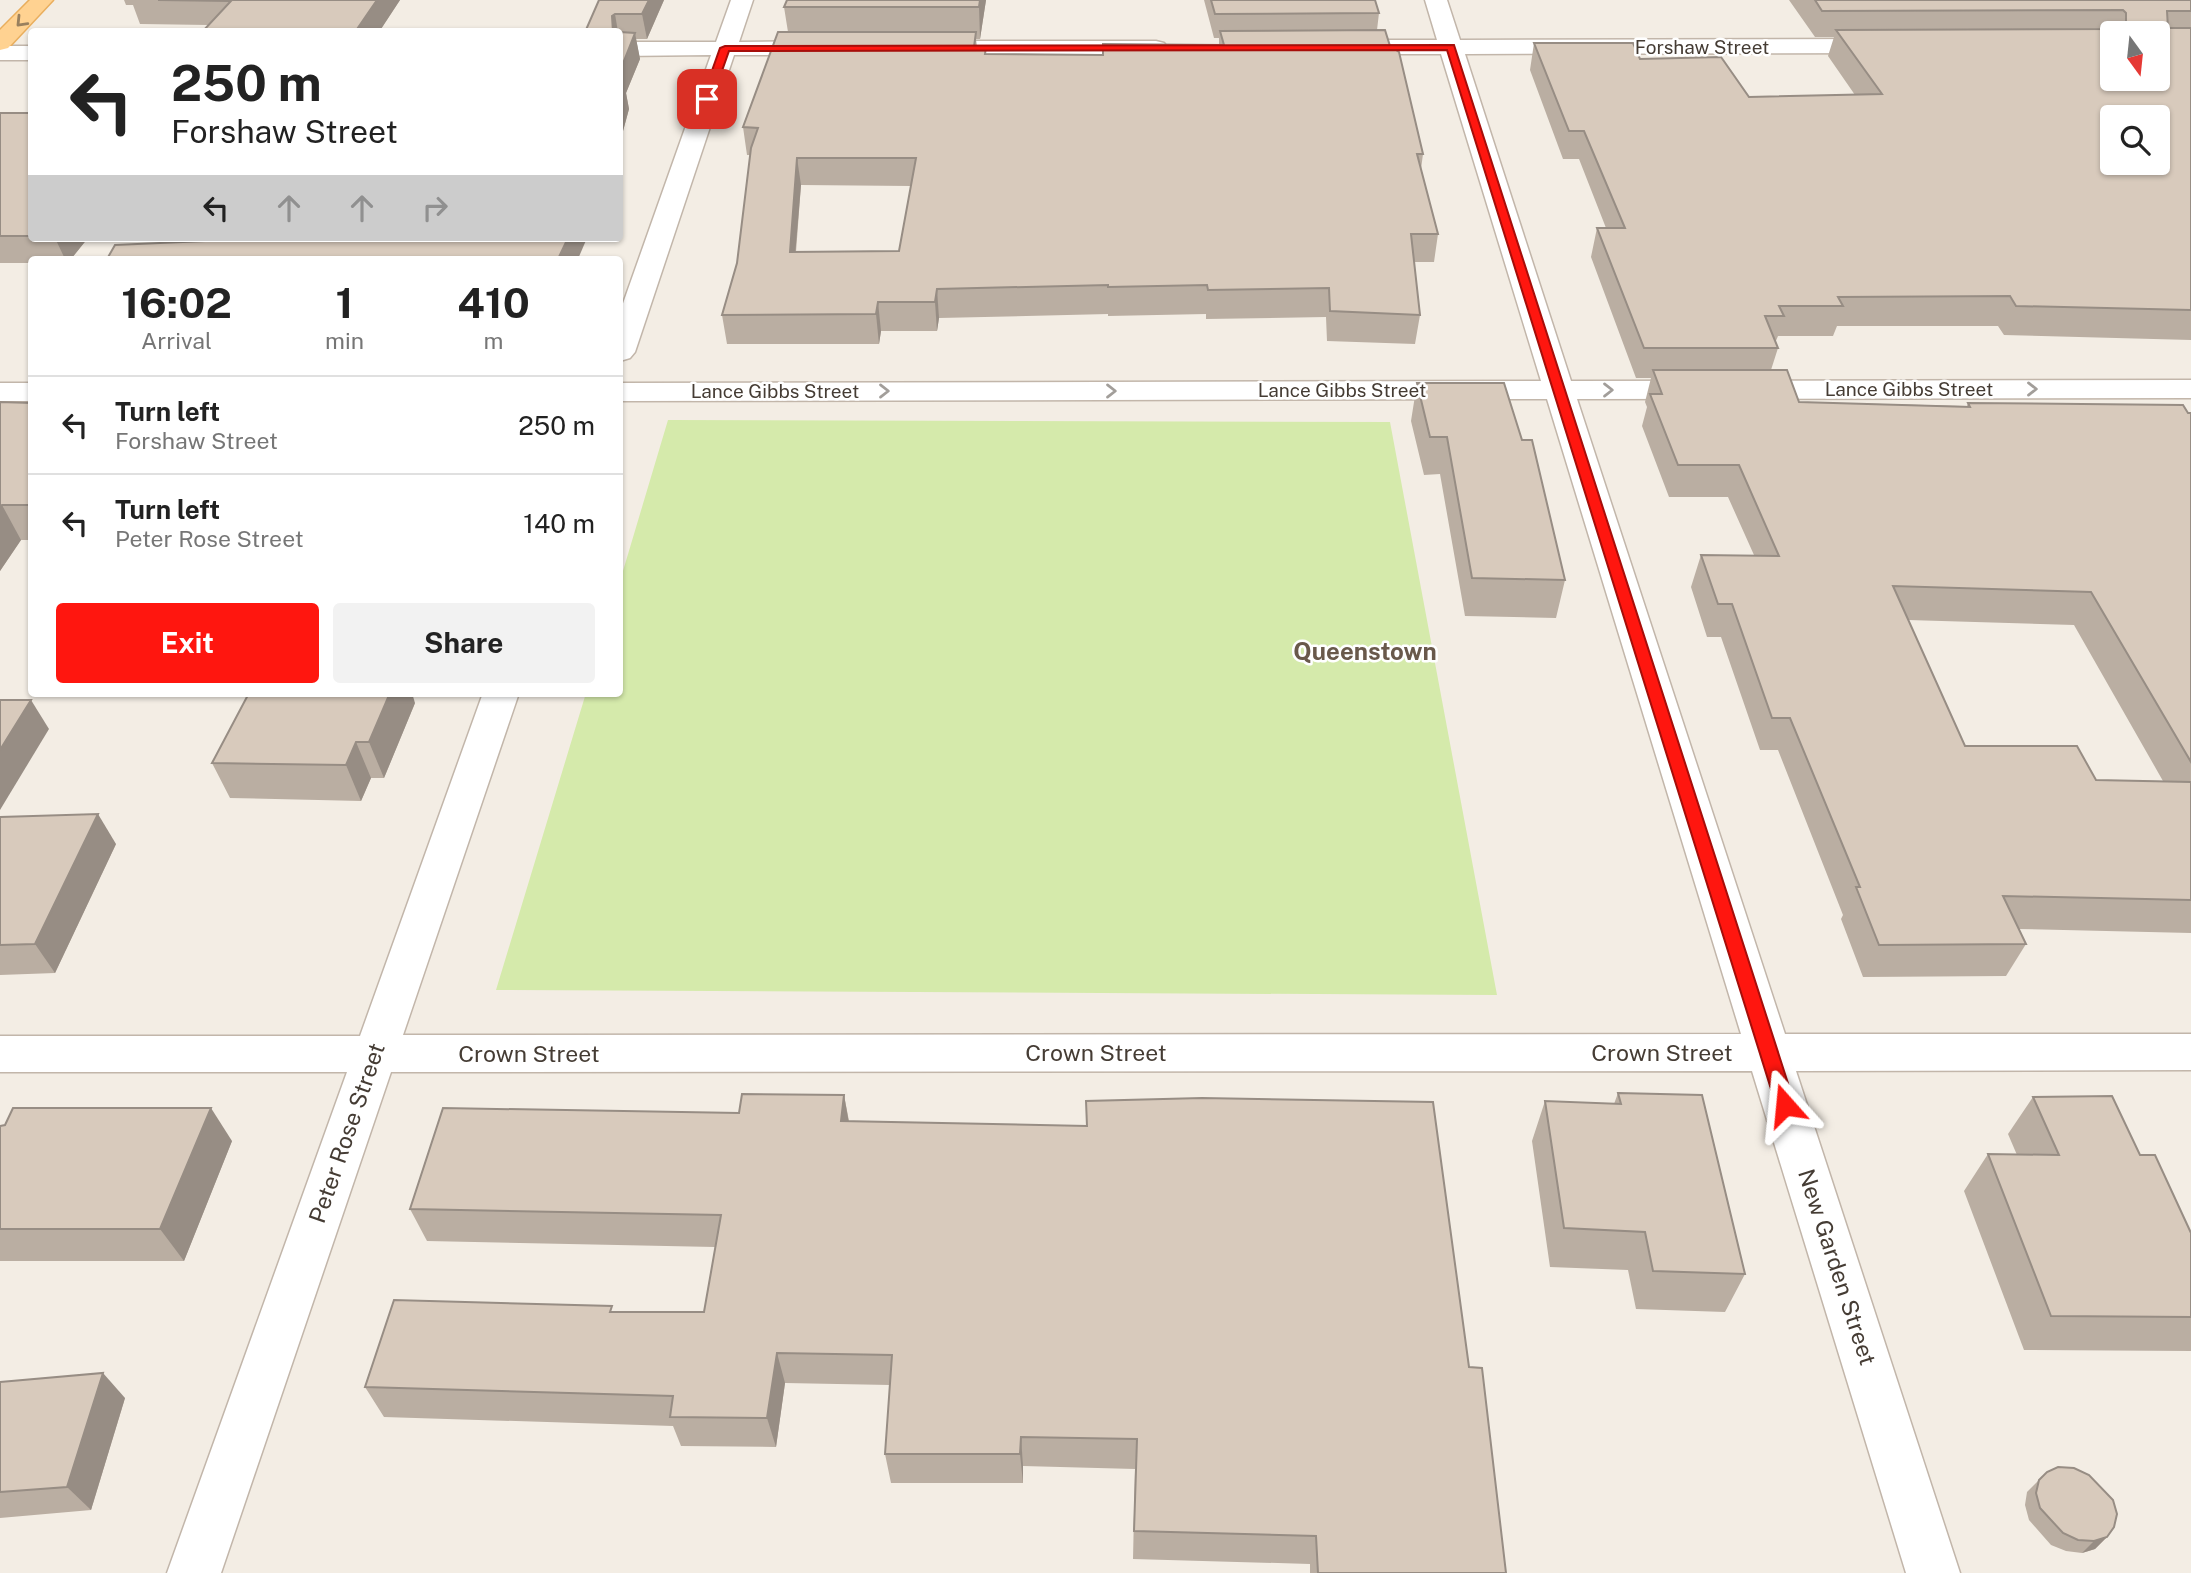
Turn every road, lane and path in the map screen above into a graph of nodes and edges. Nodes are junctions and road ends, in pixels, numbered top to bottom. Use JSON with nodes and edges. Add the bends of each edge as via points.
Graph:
{"nodes":[{"id":1,"x":42,"y":0,"type":"edge"},
{"id":2,"x":742,"y":0,"type":"edge"},
{"id":3,"x":1436,"y":0,"type":"edge"},
{"id":4,"x":0,"y":43,"type":"edge"},
{"id":5,"x":1907,"y":46,"type":"edge"},
{"id":6,"x":1311,"y":47,"type":"edge"},
{"id":7,"x":1451,"y":47,"type":"junction"},
{"id":8,"x":725,"y":48,"type":"junction"},
{"id":9,"x":850,"y":48,"type":"edge"},
{"id":10,"x":906,"y":48,"type":"edge"},
{"id":11,"x":1171,"y":48,"type":"edge"},
{"id":12,"x":623,"y":49,"type":"edge"},
{"id":13,"x":0,"y":53,"type":"edge"},
{"id":14,"x":28,"y":53,"type":"edge"},
{"id":15,"x":623,"y":343,"type":"edge"},
{"id":16,"x":2191,"y":389,"type":"edge"},
{"id":17,"x":1559,"y":390,"type":"junction"},
{"id":18,"x":623,"y":391,"type":"edge"},
{"id":19,"x":0,"y":392,"type":"edge"},
{"id":20,"x":28,"y":392,"type":"edge"},
{"id":21,"x":500,"y":697,"type":"edge"},
{"id":22,"x":1769,"y":1052,"type":"junction"},
{"id":23,"x":2191,"y":1052,"type":"edge"},
{"id":24,"x":0,"y":1054,"type":"edge"},
{"id":25,"x":375,"y":1054,"type":"junction"},
{"id":26,"x":194,"y":1573,"type":"edge"},
{"id":27,"x":1933,"y":1573,"type":"edge"}],
"edges":[{"from":1,"to":4,"type":"main road","one_way":true},
{"from":2,"to":8,"type":"street"},
{"from":3,"to":7,"type":"street","name":"New Garden Street"},
{"from":5,"to":7,"type":"street","name":"Forshaw Street"},
{"from":6,"to":7,"type":"street","name":"Forshaw Street"},
{"from":7,"to":17,"type":"street","name":"New Garden Street"},
{"from":8,"to":9,"type":"street"},
{"from":8,"to":12,"type":"street"},
{"from":8,"to":15,"type":"street"},
{"from":10,"to":11,"type":"street"},
{"from":13,"to":14,"type":"street"},
{"from":17,"to":16,"type":"street","name":"Lance Gibbs Street","one_way":true},
{"from":18,"to":17,"type":"street","name":"Lance Gibbs Street","one_way":true},
{"from":17,"to":22,"type":"street","name":"New Garden Street"},
{"from":19,"to":20,"type":"street"},
{"from":21,"to":25,"type":"street","name":"Peter Rose Street"},
{"from":22,"to":23,"type":"street","name":"Crown Street"},
{"from":22,"to":25,"type":"street","name":"Crown Street"},
{"from":22,"to":27,"type":"street","name":"New Garden Street"},
{"from":24,"to":25,"type":"street","name":"Crown Street"},
{"from":25,"to":26,"type":"street","name":"Peter Rose Street"}]}
